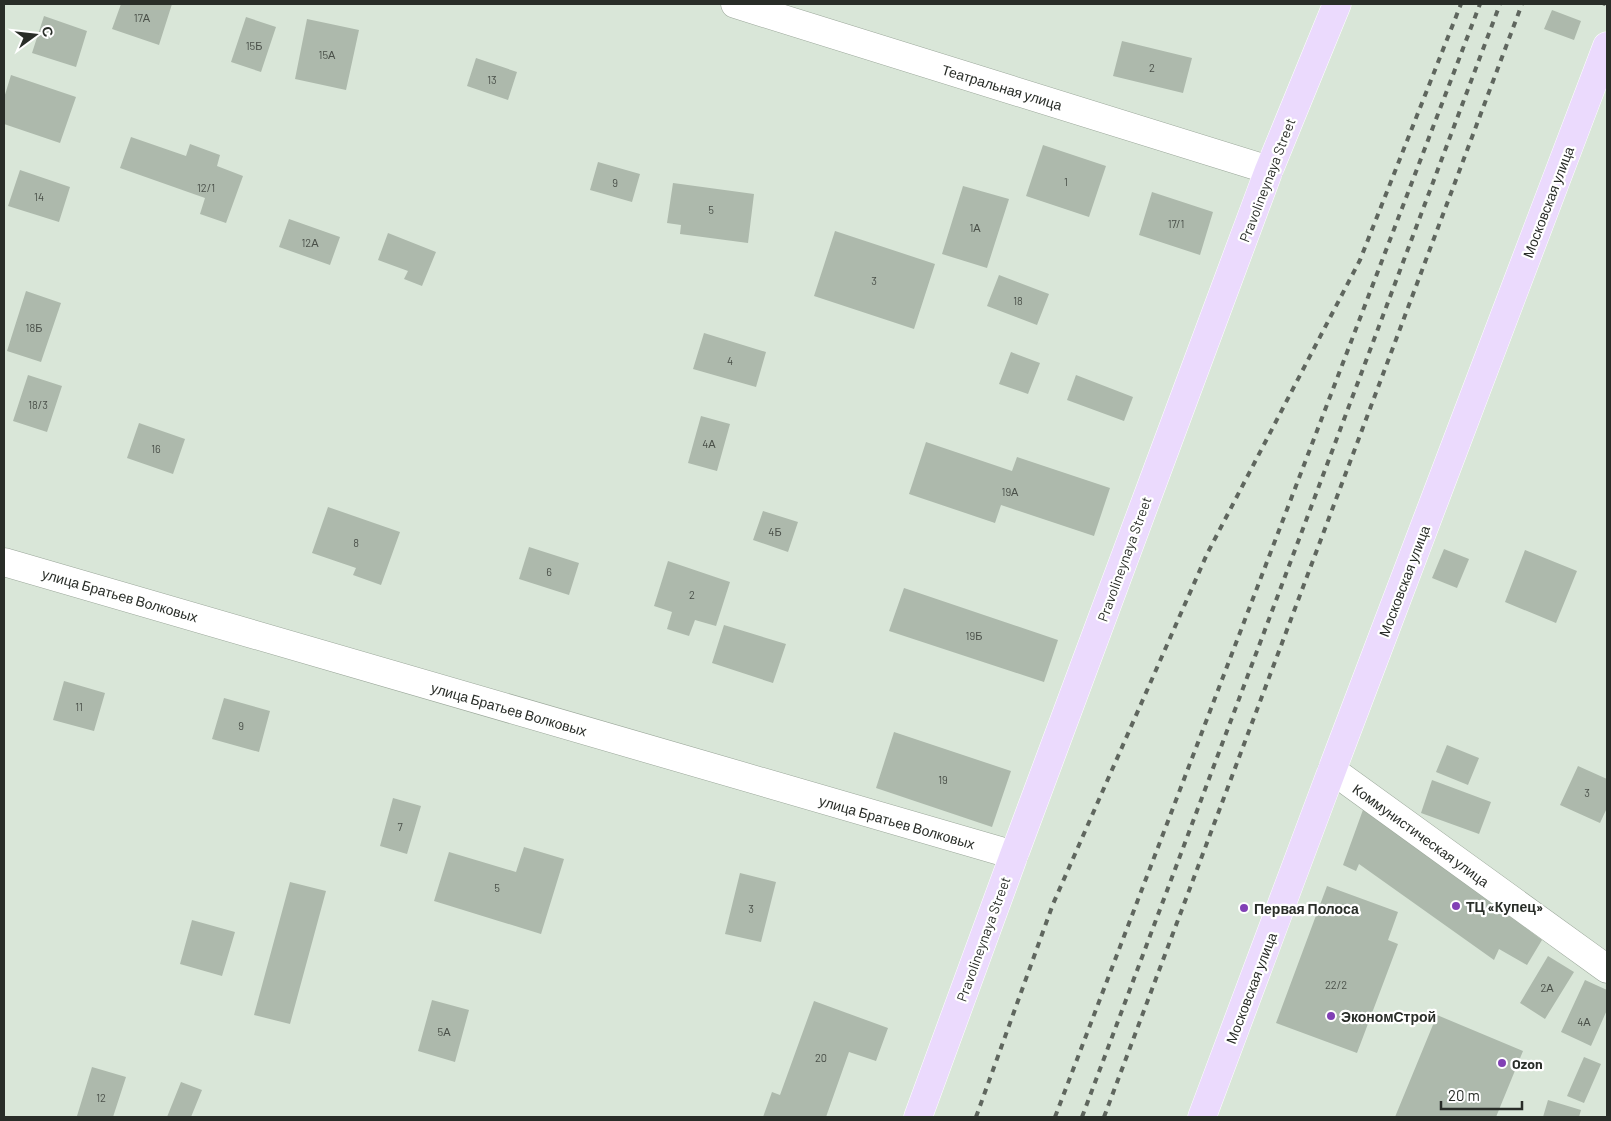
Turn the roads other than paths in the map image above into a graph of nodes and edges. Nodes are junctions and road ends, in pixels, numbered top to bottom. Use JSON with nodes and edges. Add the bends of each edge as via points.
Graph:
{"nodes":[{"id":1,"x":735,"y":4,"type":"edge"},
{"id":2,"x":1337,"y":4,"type":"edge"},
{"id":3,"x":1607,"y":46,"type":"edge"},
{"id":4,"x":1269,"y":170,"type":"junction"},
{"id":5,"x":4,"y":562,"type":"edge"},
{"id":6,"x":1332,"y":770,"type":"junction"},
{"id":7,"x":1014,"y":855,"type":"junction"},
{"id":8,"x":1607,"y":969,"type":"edge"},
{"id":9,"x":918,"y":1117,"type":"edge"},
{"id":10,"x":1202,"y":1117,"type":"edge"}],
"edges":[{"from":1,"to":4,"type":"street","name":"Театральная улица"},
{"from":2,"to":4,"type":"main road","name":"Pravolineynaya Street"},
{"from":3,"to":6,"type":"main road","name":"Московская улица"},
{"from":4,"to":7,"type":"main road","name":"Pravolineynaya Street"},
{"from":5,"to":7,"type":"street","name":"улица Братьев Волковых"},
{"from":6,"to":8,"type":"street","name":"Коммунистическая улица"},
{"from":6,"to":10,"type":"main road","name":"Московская улица"},
{"from":7,"to":9,"type":"main road","name":"Pravolineynaya Street"}]}
